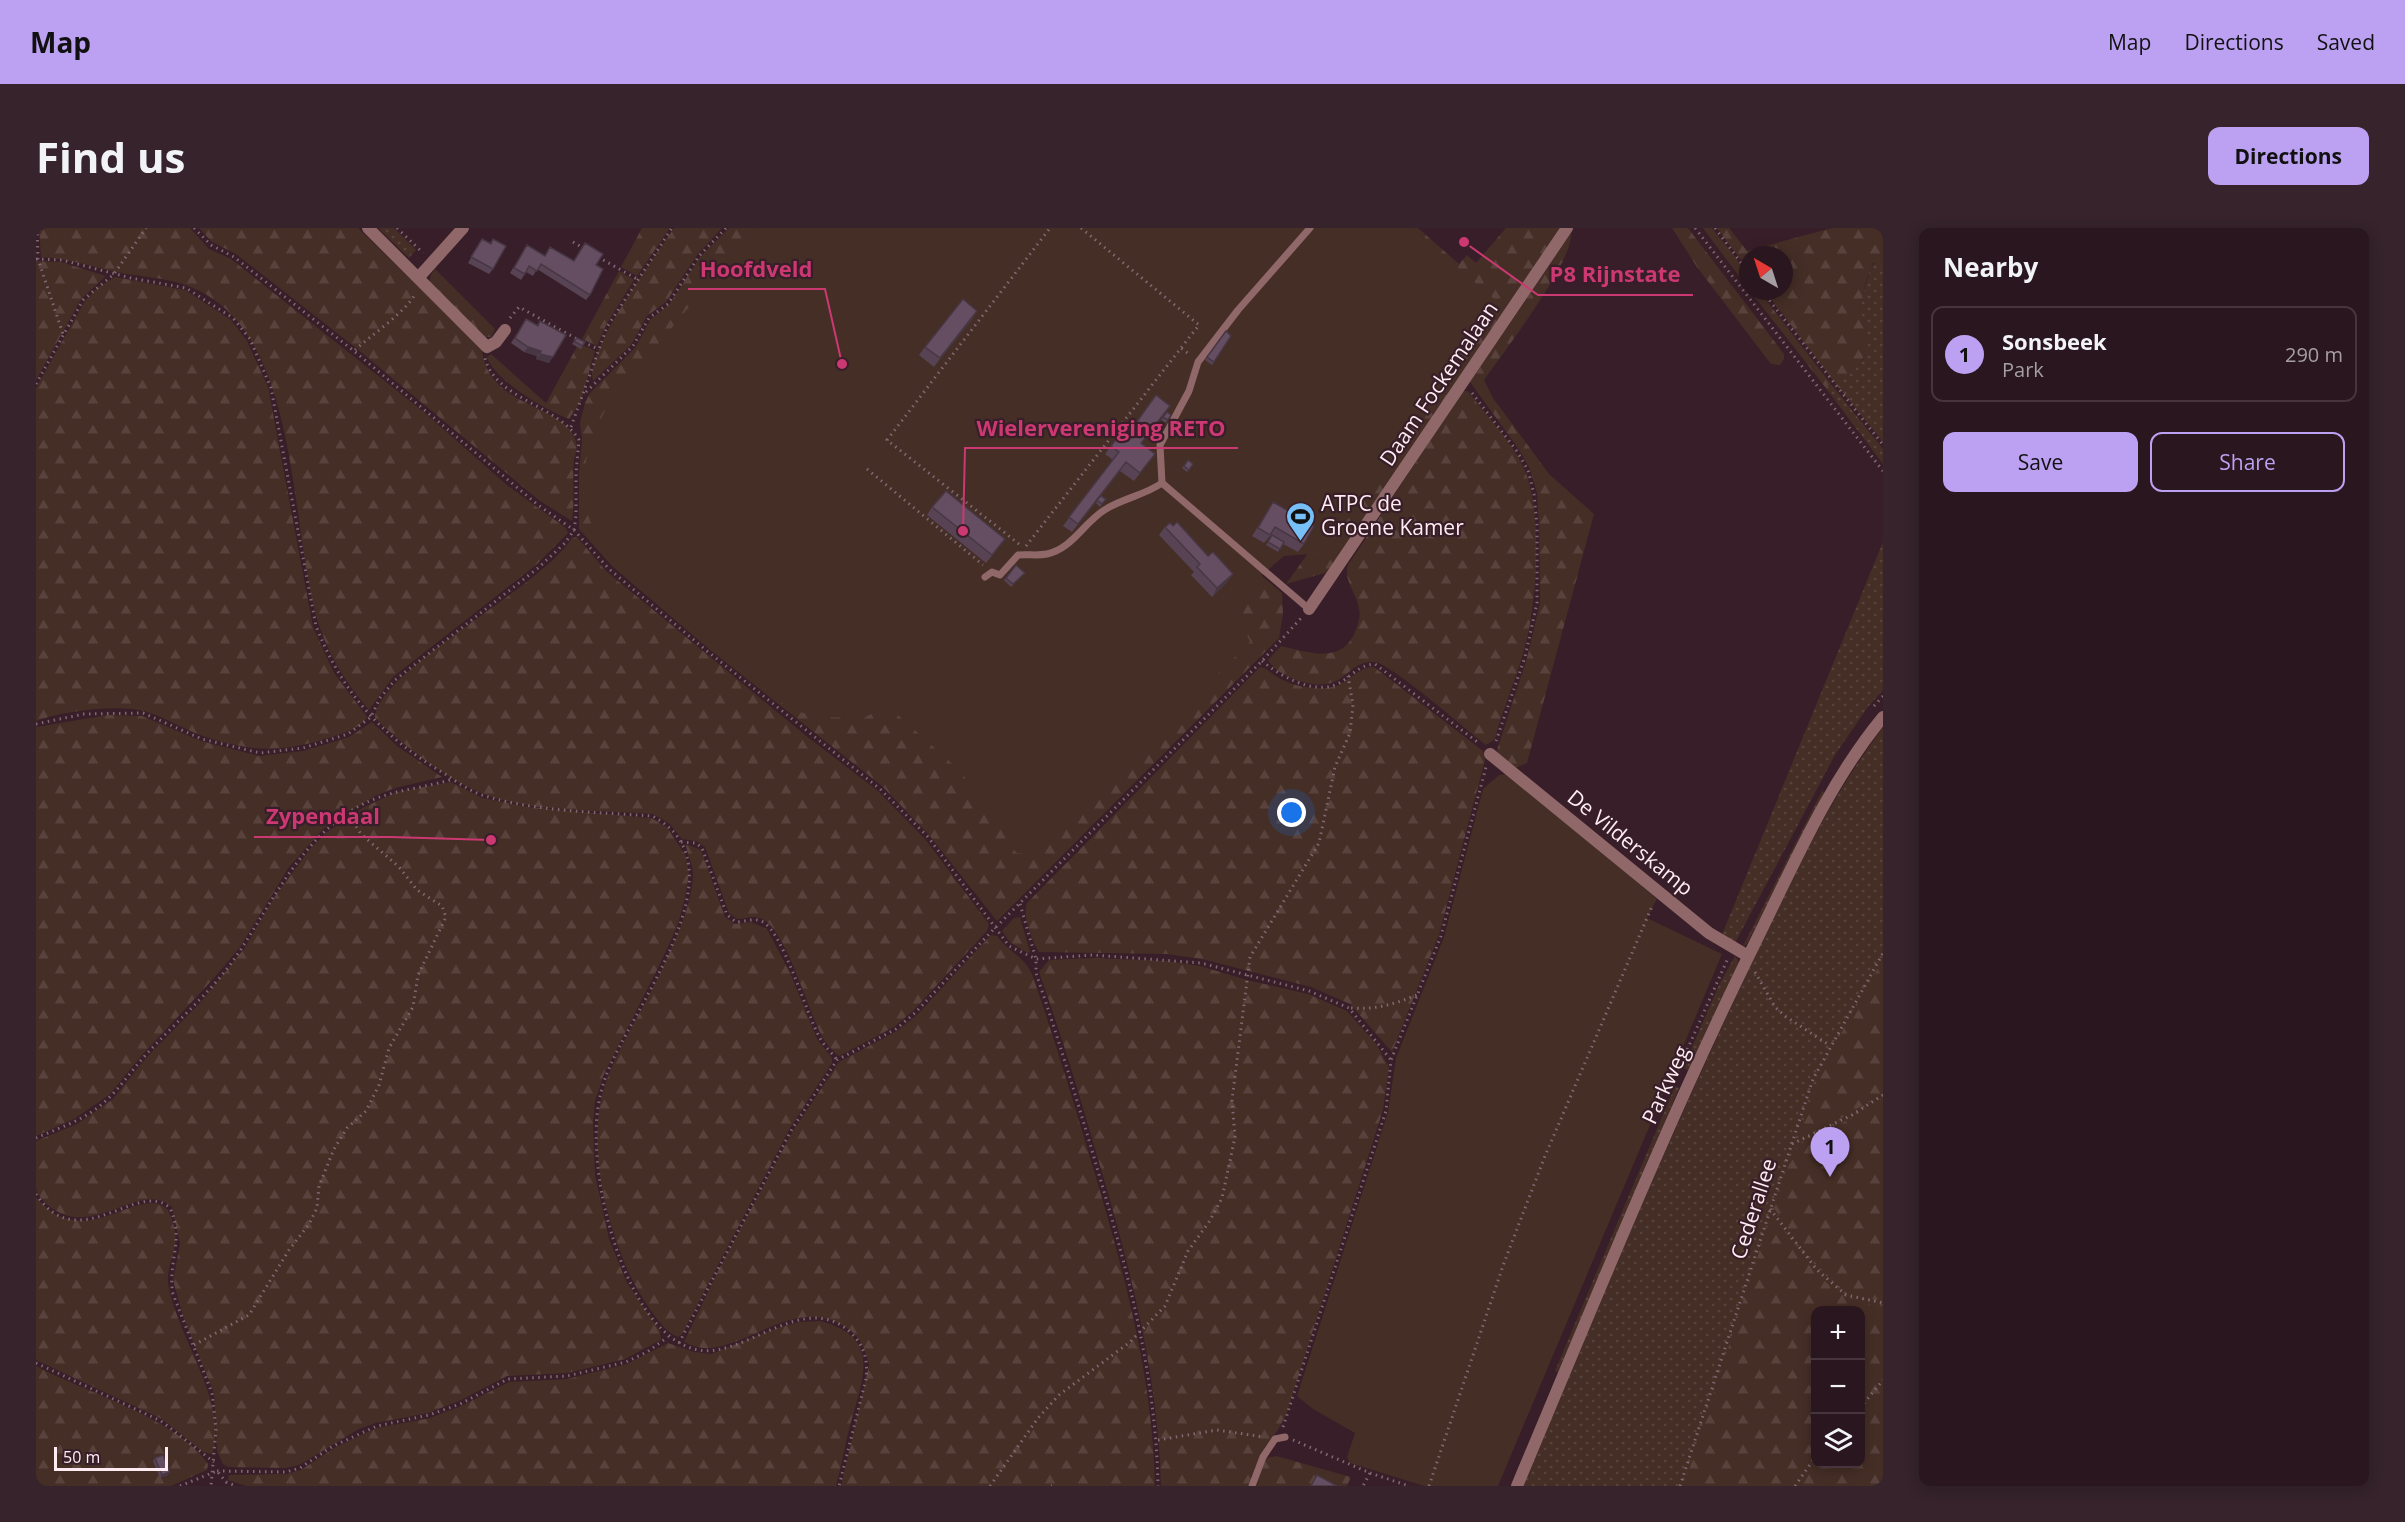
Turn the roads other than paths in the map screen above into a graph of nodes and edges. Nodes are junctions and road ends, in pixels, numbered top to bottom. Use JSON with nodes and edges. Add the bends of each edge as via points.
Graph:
{"nodes":[{"id":1,"x":368,"y":228,"type":"edge"},
{"id":2,"x":463,"y":228,"type":"edge"},
{"id":3,"x":1310,"y":228,"type":"edge"},
{"id":4,"x":1567,"y":228,"type":"edge"},
{"id":5,"x":420,"y":280,"type":"junction"},
{"id":6,"x":505,"y":330,"type":"road end"},
{"id":7,"x":1162,"y":483,"type":"junction"},
{"id":8,"x":989,"y":575,"type":"road end"},
{"id":9,"x":1309,"y":609,"type":"joint"},
{"id":10,"x":1883,"y":717,"type":"edge"},
{"id":11,"x":1490,"y":754,"type":"road end"},
{"id":12,"x":1748,"y":956,"type":"junction"},
{"id":13,"x":1285,"y":1437,"type":"road end"},
{"id":14,"x":1252,"y":1486,"type":"edge"},
{"id":15,"x":1517,"y":1486,"type":"edge"}],
"edges":[{"from":1,"to":5,"type":"street"},
{"from":2,"to":5,"type":"street"},
{"from":3,"to":7,"type":"lane","via":[[1198,362],[1189,391],[1160,445]]},
{"from":4,"to":9,"type":"street","name":"Daam Fockemalaan"},
{"from":5,"to":6,"type":"street","via":[[488,347]]},
{"from":7,"to":8,"type":"lane","via":[[1104,510],[1057,550],[1045,555],[1025,552],[1000,575]]},
{"from":7,"to":9,"type":"lane"},
{"from":10,"to":12,"type":"street","name":"Parkweg","via":[[1835,789]]},
{"from":11,"to":12,"type":"street","name":"De Vilderskamp","via":[[1709,933]]},
{"from":12,"to":15,"type":"street","name":"Parkweg","via":[[1656,1155]]},
{"from":13,"to":14,"type":"lane","via":[[1275,1439]]}]}
